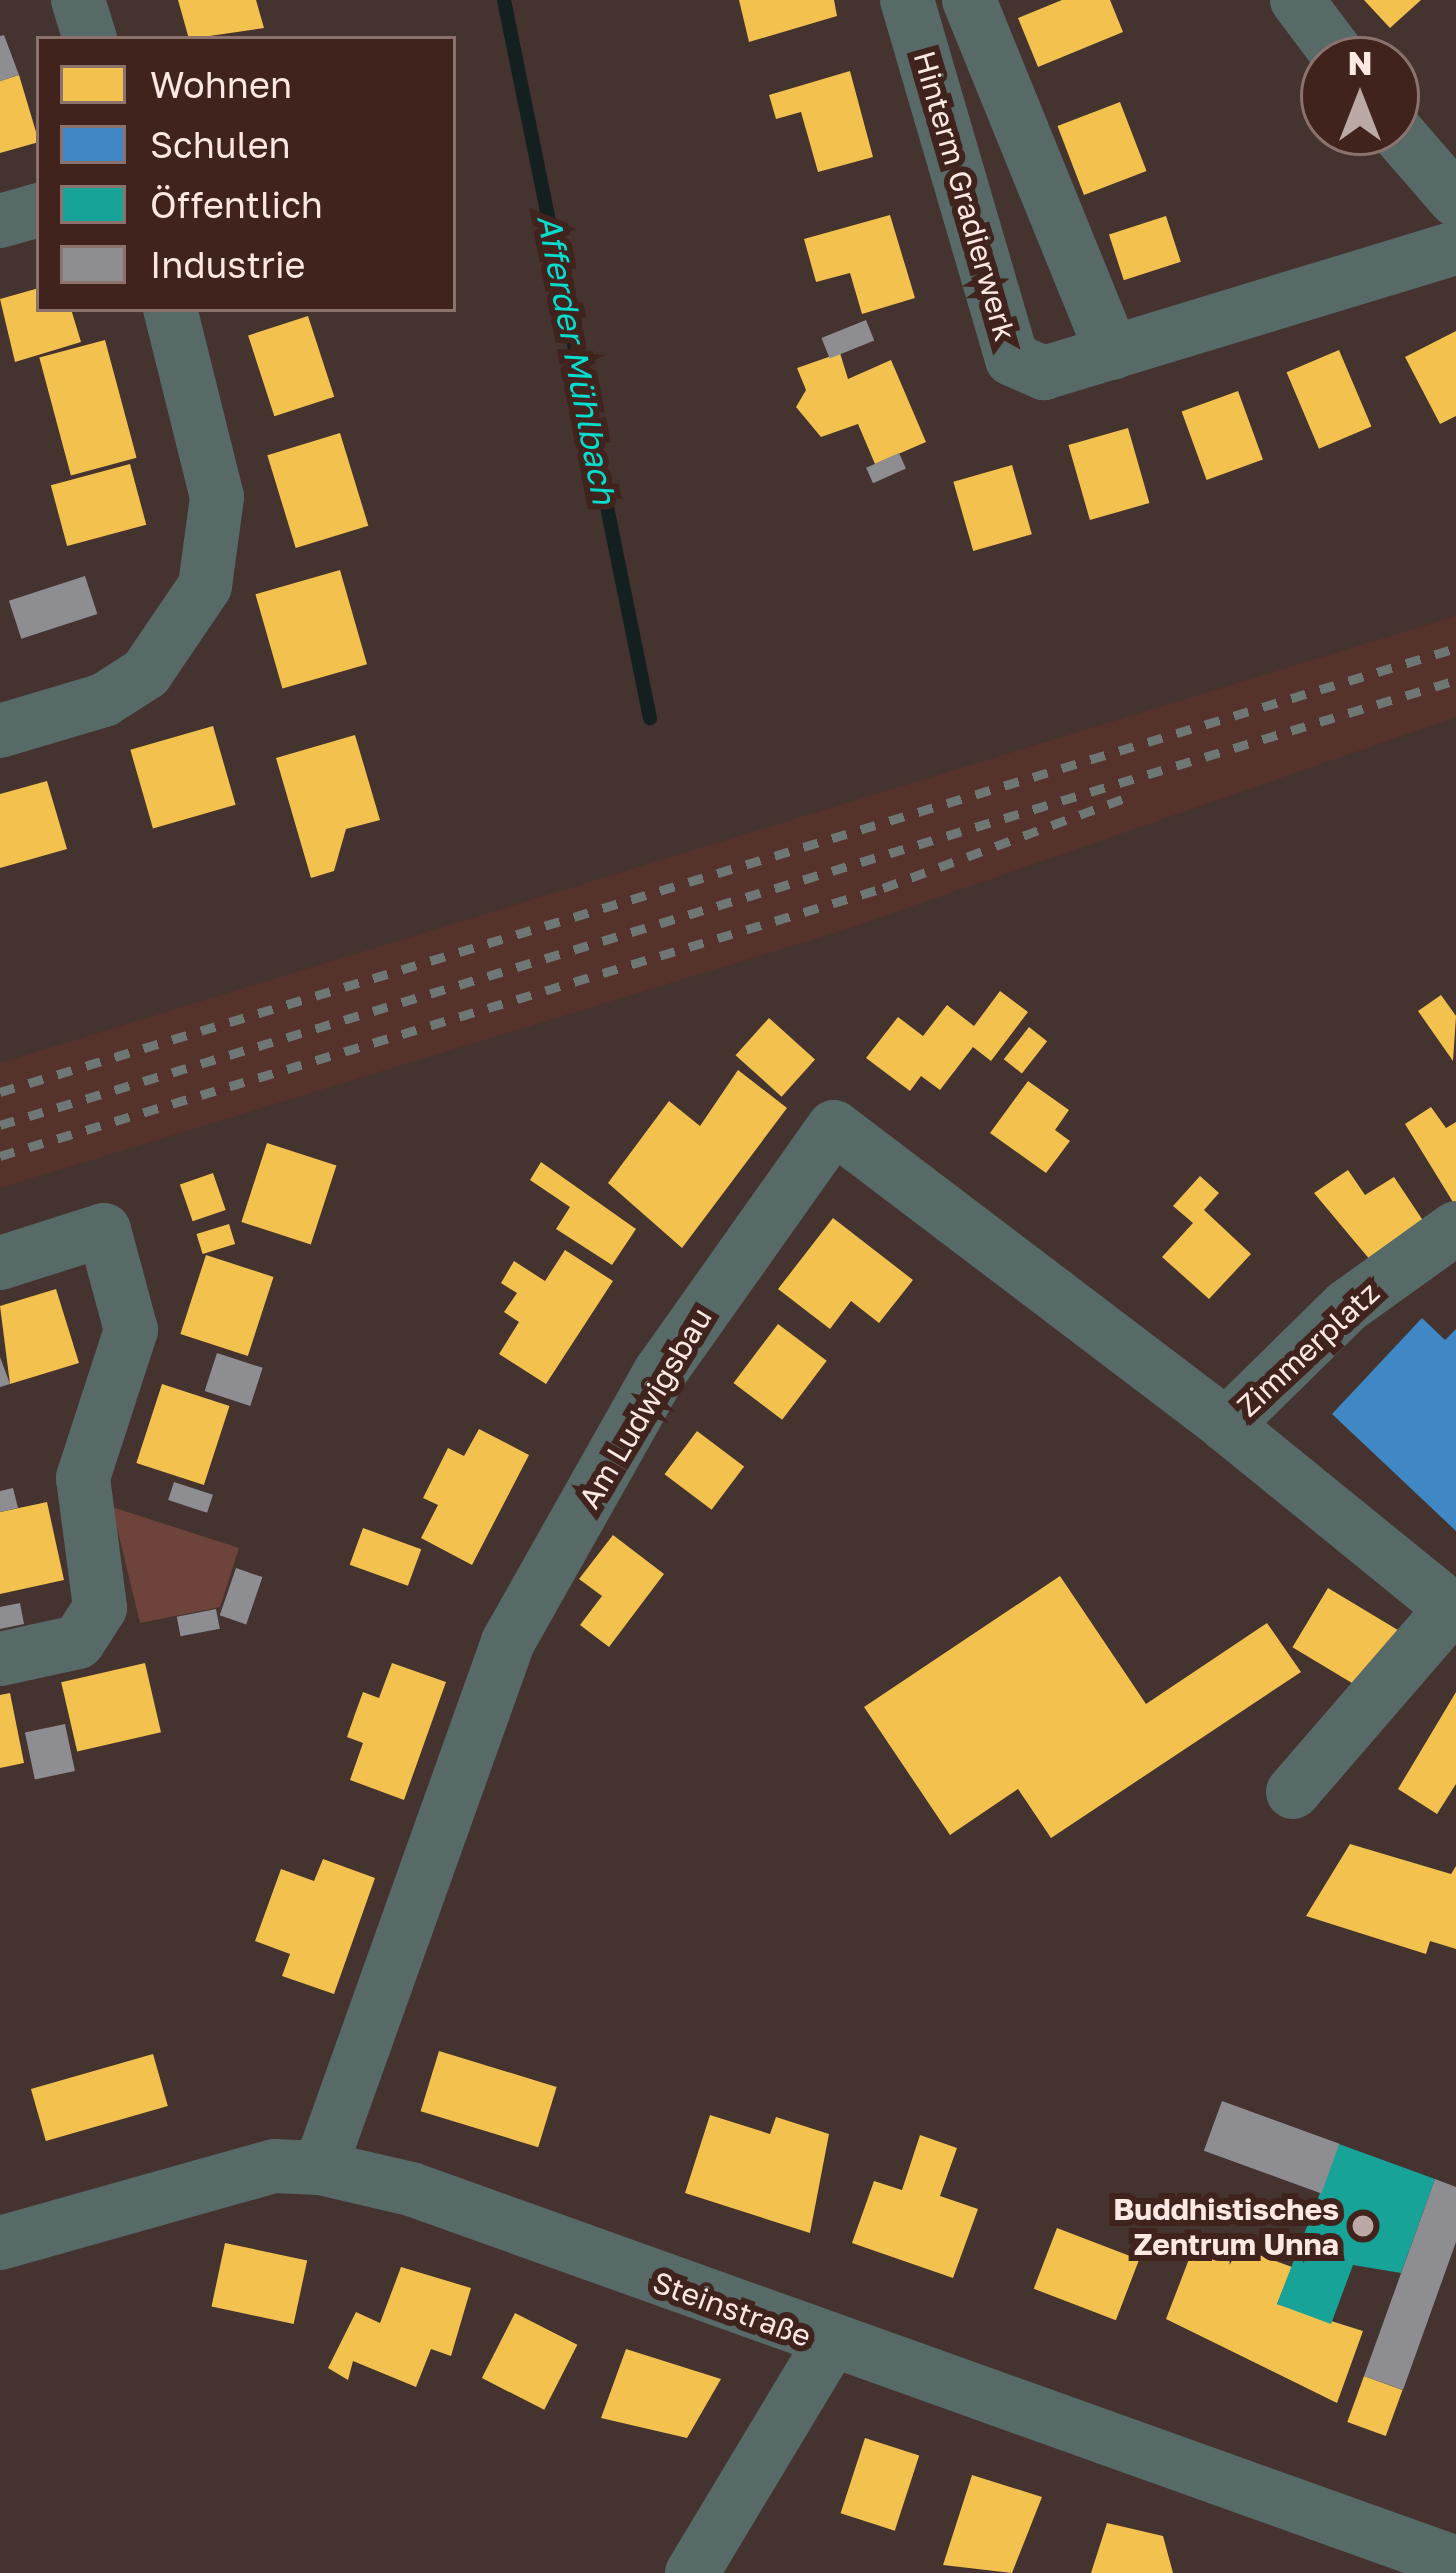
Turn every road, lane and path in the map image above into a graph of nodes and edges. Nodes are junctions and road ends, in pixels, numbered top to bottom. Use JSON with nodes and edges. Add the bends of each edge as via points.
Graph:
{"nodes":[{"id":1,"x":78,"y":0,"type":"edge"},
{"id":2,"x":907,"y":0,"type":"edge"},
{"id":3,"x":969,"y":0,"type":"edge"},
{"id":4,"x":1297,"y":0,"type":"edge"},
{"id":5,"x":89,"y":36,"type":"edge"},
{"id":6,"x":1324,"y":36,"type":"edge"},
{"id":7,"x":1418,"y":156,"type":"edge"},
{"id":8,"x":1456,"y":200,"type":"edge"},
{"id":9,"x":36,"y":211,"type":"edge"},
{"id":10,"x":0,"y":221,"type":"edge"},
{"id":11,"x":1456,"y":248,"type":"edge"},
{"id":12,"x":171,"y":312,"type":"edge"},
{"id":13,"x":1112,"y":352,"type":"junction"},
{"id":14,"x":0,"y":731,"type":"edge"},
{"id":15,"x":1456,"y":1228,"type":"edge"},
{"id":16,"x":0,"y":1263,"type":"edge"},
{"id":17,"x":1226,"y":1425,"type":"junction"},
{"id":18,"x":1454,"y":1610,"type":"edge"},
{"id":19,"x":0,"y":1659,"type":"edge"},
{"id":20,"x":1293,"y":1792,"type":"dead end"},
{"id":21,"x":320,"y":2168,"type":"junction"},
{"id":22,"x":0,"y":2243,"type":"edge"},
{"id":23,"x":829,"y":2345,"type":"junction"},
{"id":24,"x":1456,"y":2563,"type":"edge"},
{"id":25,"x":692,"y":2573,"type":"edge"}],
"edges":[{"from":1,"to":5,"type":"street"},
{"from":2,"to":13,"type":"street","name":"Hinterm Gradierwerk","via":[[1012,359],[1044,374]]},
{"from":3,"to":13,"type":"street","name":"Hinterm Gradierwerk"},
{"from":4,"to":6,"type":"street"},
{"from":7,"to":8,"type":"street"},
{"from":9,"to":10,"type":"street"},
{"from":11,"to":13,"type":"street","name":"Hinterm Gradierwerk"},
{"from":12,"to":14,"type":"street","via":[[218,496],[205,586],[146,673],[104,700]]},
{"from":15,"to":17,"type":"street","name":"Zimmerplatz","via":[[1347,1306]]},
{"from":16,"to":19,"type":"street","via":[[104,1231],[131,1330],[83,1478],[100,1608],[78,1642]]},
{"from":17,"to":18,"type":"street","name":"Zimmerplatz"},
{"from":17,"to":21,"type":"street","name":"Am Ludwigsbau","via":[[834,1127],[661,1371],[508,1642]]},
{"from":18,"to":20,"type":"street"},
{"from":21,"to":22,"type":"street","name":"Steinstraße","via":[[274,2166]]},
{"from":21,"to":23,"type":"street","name":"Steinstraße","via":[[411,2189]]},
{"from":23,"to":24,"type":"street","name":"Steinstraße"},
{"from":23,"to":25,"type":"street"}]}
